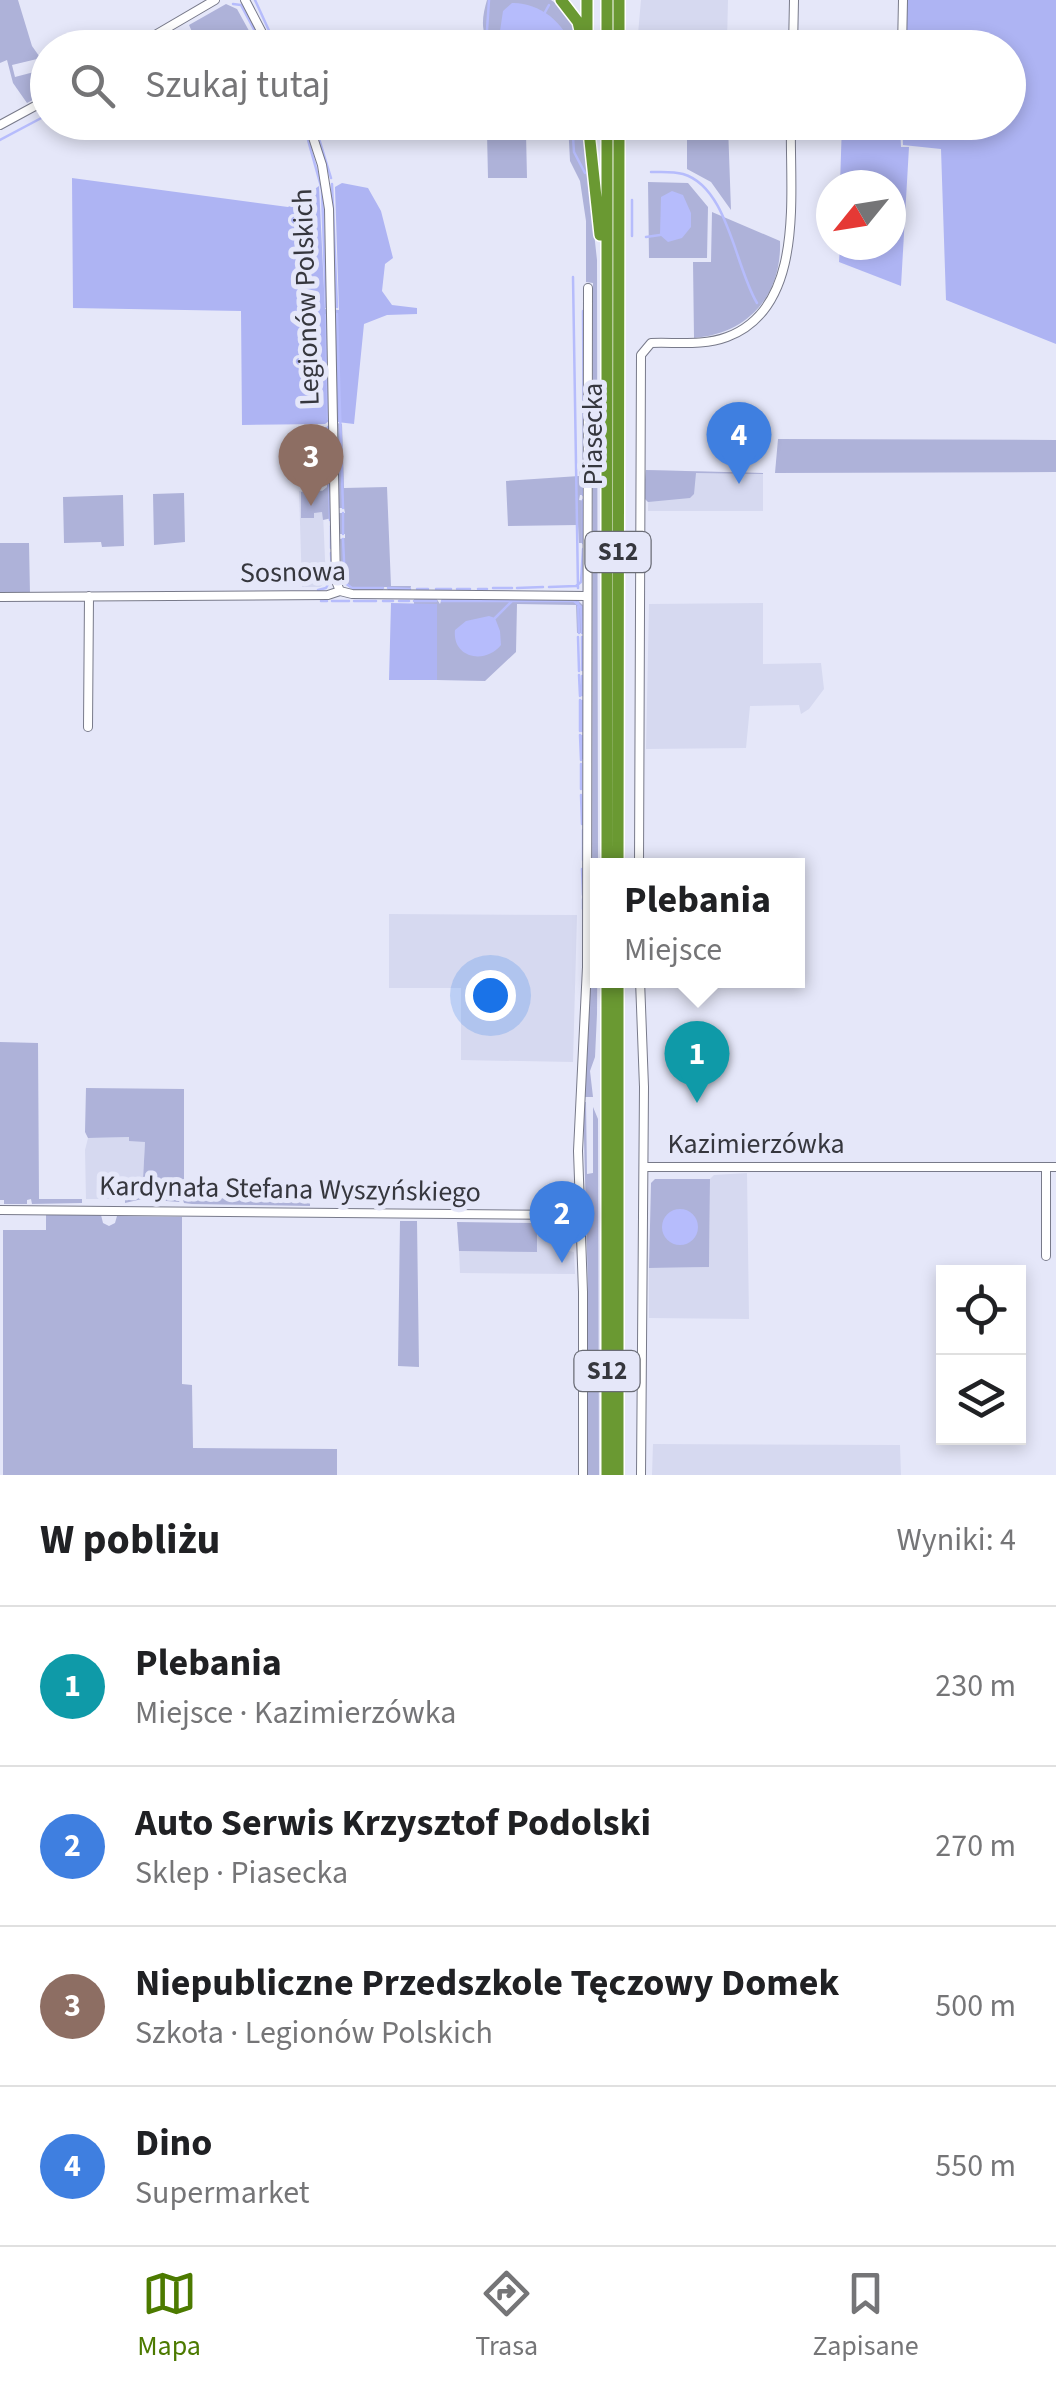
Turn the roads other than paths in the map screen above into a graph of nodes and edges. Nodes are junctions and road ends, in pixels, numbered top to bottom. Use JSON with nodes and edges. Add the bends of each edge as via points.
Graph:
{"nodes":[{"id":1,"x":214,"y":0,"type":"edge"},
{"id":2,"x":245,"y":0,"type":"edge"},
{"id":3,"x":561,"y":0,"type":"edge"},
{"id":4,"x":587,"y":0,"type":"edge"},
{"id":5,"x":606,"y":0,"type":"edge"},
{"id":6,"x":620,"y":0,"type":"edge"},
{"id":7,"x":794,"y":0,"type":"edge"},
{"id":8,"x":903,"y":0,"type":"edge"},
{"id":9,"x":163,"y":30,"type":"edge"},
{"id":10,"x":261,"y":30,"type":"edge"},
{"id":11,"x":580,"y":30,"type":"edge"},
{"id":12,"x":586,"y":30,"type":"edge"},
{"id":13,"x":606,"y":30,"type":"edge"},
{"id":14,"x":618,"y":30,"type":"edge"},
{"id":15,"x":793,"y":30,"type":"edge"},
{"id":16,"x":902,"y":30,"type":"edge"},
{"id":17,"x":30,"y":108,"type":"edge"},
{"id":18,"x":0,"y":124,"type":"edge"},
{"id":19,"x":314,"y":140,"type":"edge"},
{"id":20,"x":590,"y":140,"type":"edge"},
{"id":21,"x":607,"y":140,"type":"edge"},
{"id":22,"x":618,"y":140,"type":"edge"},
{"id":23,"x":790,"y":140,"type":"edge"},
{"id":24,"x":588,"y":288,"type":"dead end"},
{"id":25,"x":607,"y":314,"type":"junction"},
{"id":26,"x":340,"y":591,"type":"junction"},
{"id":27,"x":89,"y":596,"type":"junction"},
{"id":28,"x":586,"y":596,"type":"junction"},
{"id":29,"x":0,"y":597,"type":"edge"},
{"id":30,"x":88,"y":727,"type":"dead end"},
{"id":31,"x":607,"y":858,"type":"edge"},
{"id":32,"x":618,"y":858,"type":"edge"},
{"id":33,"x":639,"y":858,"type":"edge"},
{"id":34,"x":607,"y":988,"type":"edge"},
{"id":35,"x":618,"y":988,"type":"edge"},
{"id":36,"x":640,"y":988,"type":"edge"},
{"id":37,"x":644,"y":1167,"type":"junction"},
{"id":38,"x":1051,"y":1167,"type":"edge"},
{"id":39,"x":0,"y":1210,"type":"edge"},
{"id":40,"x":580,"y":1215,"type":"junction"},
{"id":41,"x":1046,"y":1256,"type":"dead end"},
{"id":42,"x":583,"y":1475,"type":"edge"},
{"id":43,"x":607,"y":1475,"type":"edge"},
{"id":44,"x":618,"y":1475,"type":"edge"},
{"id":45,"x":641,"y":1475,"type":"edge"}],
"edges":[{"from":1,"to":9,"type":"street"},
{"from":2,"to":10,"type":"street"},
{"from":3,"to":11,"type":"highway"},
{"from":4,"to":12,"type":"highway"},
{"from":5,"to":13,"type":"highway"},
{"from":6,"to":14,"type":"highway"},
{"from":7,"to":15,"type":"street"},
{"from":8,"to":16,"type":"street"},
{"from":17,"to":18,"type":"street"},
{"from":19,"to":26,"type":"street","name":"Legionów Polskich","via":[[328,209]]},
{"from":20,"to":25,"type":"highway"},
{"from":21,"to":25,"type":"highway","name":"Piasecka","number":"S12"},
{"from":22,"to":32,"type":"highway","name":"Piasecka","number":"S12"},
{"from":23,"to":33,"type":"street","via":[[786,261],[773,298],[728,336],[651,343],[642,350]]},
{"from":24,"to":28,"type":"street"},
{"from":25,"to":31,"type":"highway","name":"Piasecka","number":"S12"},
{"from":26,"to":27,"type":"street","name":"Sosnowa"},
{"from":26,"to":28,"type":"street","name":"Sosnowa"},
{"from":27,"to":29,"type":"street","name":"Sosnowa"},
{"from":27,"to":30,"type":"street"},
{"from":28,"to":40,"type":"street"},
{"from":34,"to":43,"type":"highway","number":"S12"},
{"from":35,"to":44,"type":"highway","number":"S12"},
{"from":36,"to":37,"type":"street","name":"Kazimierzówka"},
{"from":37,"to":38,"type":"street","name":"Kazimierzówka"},
{"from":37,"to":45,"type":"street","name":"Kazimierzówka"},
{"from":38,"to":41,"type":"street"},
{"from":39,"to":40,"type":"street","name":"Kardynała Stefana Wyszyńskiego","via":[[84,1204]]},
{"from":40,"to":42,"type":"street"}]}
